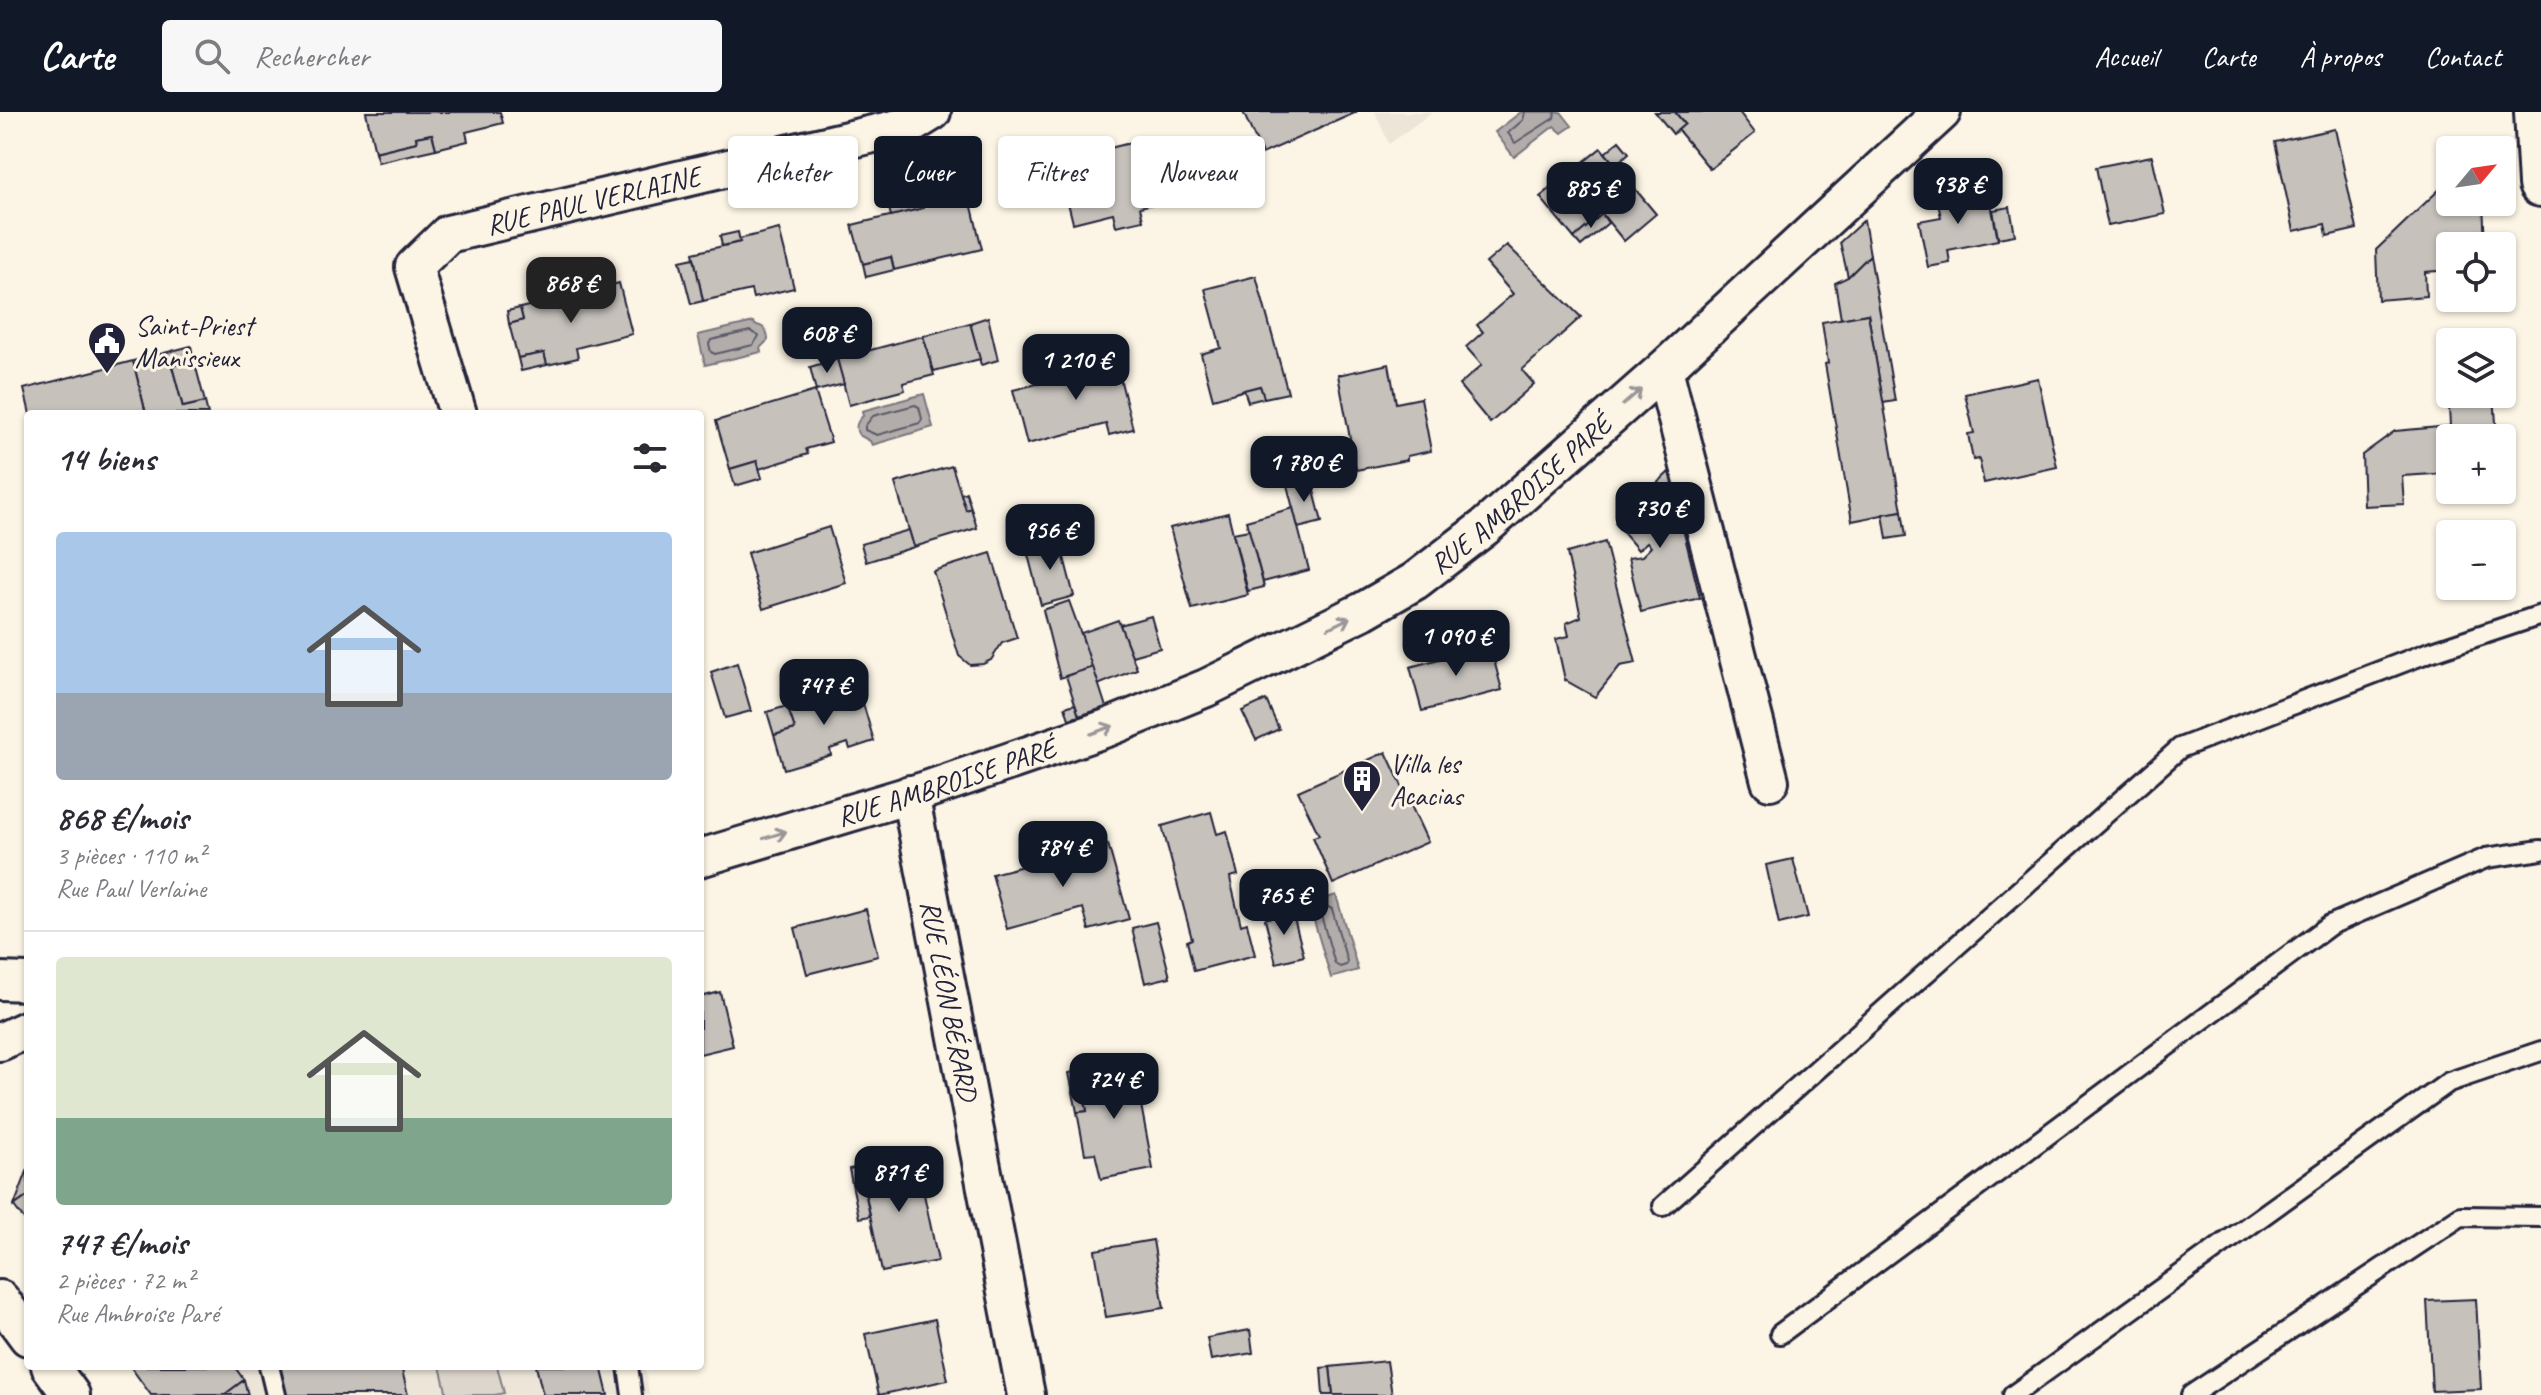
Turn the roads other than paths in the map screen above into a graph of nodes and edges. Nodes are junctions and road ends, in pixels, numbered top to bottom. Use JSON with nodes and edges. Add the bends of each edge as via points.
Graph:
{"nodes":[{"id":1,"x":932,"y":112,"type":"edge"},
{"id":2,"x":1942,"y":112,"type":"edge"},
{"id":3,"x":2537,"y":112,"type":"edge"},
{"id":4,"x":2541,"y":184,"type":"edge"},
{"id":5,"x":1664,"y":369,"type":"junction"},
{"id":6,"x":457,"y":410,"type":"edge"},
{"id":7,"x":2541,"y":615,"type":"edge"},
{"id":8,"x":1770,"y":781,"type":"dead end"},
{"id":9,"x":910,"y":794,"type":"junction"},
{"id":10,"x":2541,"y":850,"type":"edge"},
{"id":11,"x":704,"y":857,"type":"edge"},
{"id":12,"x":0,"y":981,"type":"edge"},
{"id":13,"x":24,"y":982,"type":"edge"},
{"id":14,"x":24,"y":1031,"type":"edge"},
{"id":15,"x":0,"y":1042,"type":"edge"},
{"id":16,"x":2541,"y":1051,"type":"edge"},
{"id":17,"x":1663,"y":1206,"type":"dead end"},
{"id":18,"x":2541,"y":1217,"type":"edge"},
{"id":19,"x":0,"y":1299,"type":"edge"},
{"id":20,"x":24,"y":1332,"type":"edge"},
{"id":21,"x":1780,"y":1334,"type":"dead end"},
{"id":22,"x":53,"y":1370,"type":"edge"},
{"id":23,"x":270,"y":1370,"type":"edge"},
{"id":24,"x":629,"y":1370,"type":"edge"},
{"id":25,"x":71,"y":1395,"type":"edge"},
{"id":26,"x":276,"y":1395,"type":"edge"},
{"id":27,"x":632,"y":1395,"type":"edge"},
{"id":28,"x":1026,"y":1395,"type":"edge"},
{"id":29,"x":2013,"y":1395,"type":"edge"},
{"id":30,"x":2191,"y":1395,"type":"edge"}],
"edges":[{"from":1,"to":6,"type":"street","name":"RUE PAUL VERLAINE","via":[[911,125],[448,234],[414,267]]},
{"from":2,"to":5,"type":"street","name":"RUE AMBROISE PARÉ"},
{"from":3,"to":4,"type":"main road"},
{"from":5,"to":8,"type":"street"},
{"from":9,"to":5,"type":"street","name":"RUE AMBROISE PARÉ","one_way":true,"via":[[1095,733],[1206,688],[1376,604],[1485,527]]},
{"from":7,"to":17,"type":"lane","via":[[2180,748]]},
{"from":11,"to":9,"type":"street","name":"RUE AMBROISE PARÉ","one_way":true},
{"from":9,"to":28,"type":"street","name":"RUE LÉON BÉRARD"},
{"from":10,"to":21,"type":"lane","via":[[2486,858],[2330,925]]},
{"from":12,"to":13,"type":"street"},
{"from":14,"to":15,"type":"street"},
{"from":16,"to":29,"type":"lane","via":[[2449,1082]]},
{"from":18,"to":30,"type":"lane","via":[[2461,1216]]},
{"from":19,"to":20,"type":"street"},
{"from":22,"to":25,"type":"street"},
{"from":23,"to":26,"type":"lane"},
{"from":24,"to":27,"type":"lane"}]}
